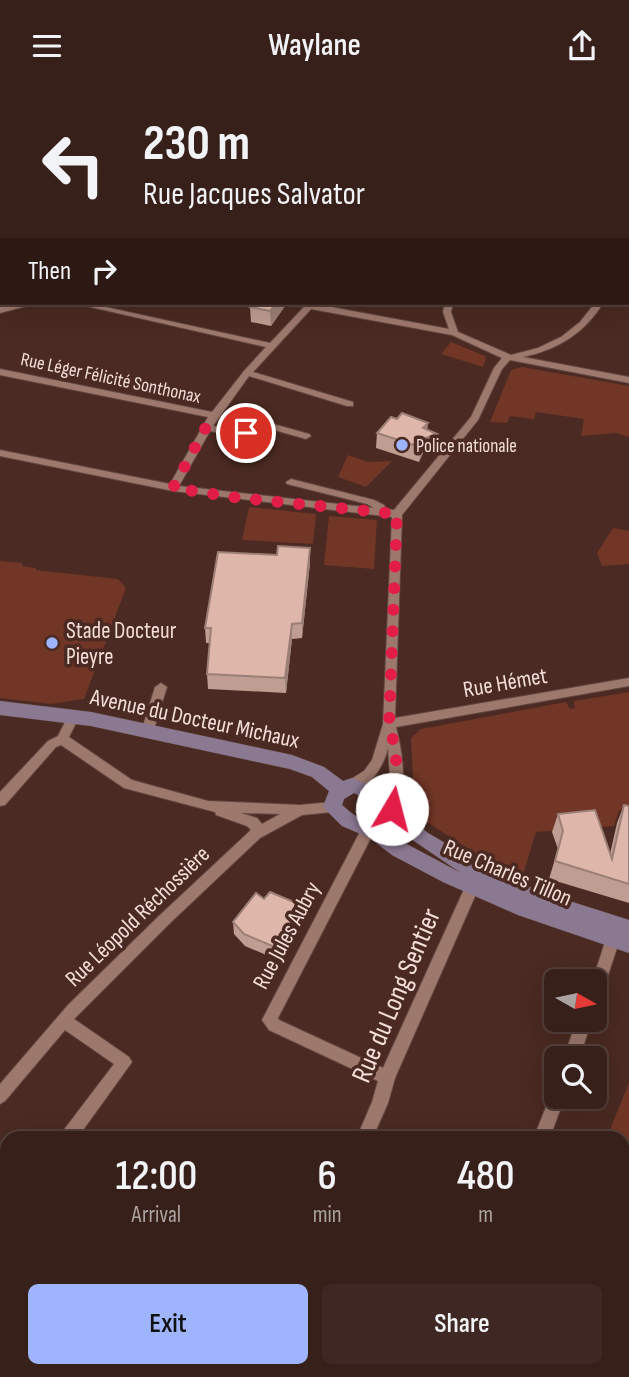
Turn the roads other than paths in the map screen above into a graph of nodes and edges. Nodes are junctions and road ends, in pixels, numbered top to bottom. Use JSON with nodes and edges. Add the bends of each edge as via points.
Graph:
{"nodes":[{"id":1,"x":24,"y":305,"type":"edge"},
{"id":2,"x":86,"y":305,"type":"edge"},
{"id":3,"x":310,"y":305,"type":"edge"},
{"id":4,"x":316,"y":305,"type":"edge"},
{"id":5,"x":449,"y":305,"type":"edge"},
{"id":6,"x":598,"y":305,"type":"edge"},
{"id":7,"x":0,"y":310,"type":"edge"},
{"id":8,"x":454,"y":333,"type":"junction"},
{"id":9,"x":273,"y":346,"type":"junction"},
{"id":10,"x":508,"y":358,"type":"junction"},
{"id":11,"x":0,"y":372,"type":"edge"},
{"id":12,"x":247,"y":373,"type":"junction"},
{"id":13,"x":629,"y":380,"type":"edge"},
{"id":14,"x":350,"y":404,"type":"dead end"},
{"id":15,"x":214,"y":415,"type":"junction"},
{"id":16,"x":206,"y":427,"type":"junction"},
{"id":17,"x":306,"y":436,"type":"dead end"},
{"id":18,"x":0,"y":453,"type":"edge"},
{"id":19,"x":291,"y":482,"type":"dead end"},
{"id":20,"x":173,"y":488,"type":"junction"},
{"id":21,"x":382,"y":513,"type":"junction"},
{"id":22,"x":397,"y":514,"type":"junction"},
{"id":23,"x":629,"y":682,"type":"edge"},
{"id":24,"x":161,"y":687,"type":"dead end"},
{"id":25,"x":0,"y":708,"type":"edge"},
{"id":26,"x":73,"y":716,"type":"junction"},
{"id":27,"x":389,"y":725,"type":"junction"},
{"id":28,"x":148,"y":729,"type":"junction"},
{"id":29,"x":62,"y":739,"type":"junction"},
{"id":30,"x":346,"y":787,"type":"junction"},
{"id":31,"x":0,"y":801,"type":"edge"},
{"id":32,"x":208,"y":806,"type":"junction"},
{"id":33,"x":332,"y":807,"type":"junction"},
{"id":34,"x":300,"y":810,"type":"junction"},
{"id":35,"x":393,"y":813,"type":"junction"},
{"id":36,"x":261,"y":831,"type":"junction"},
{"id":37,"x":372,"y":831,"type":"junction"},
{"id":38,"x":474,"y":882,"type":"junction"},
{"id":39,"x":624,"y":938,"type":"edge"},
{"id":40,"x":607,"y":970,"type":"edge"},
{"id":41,"x":64,"y":1021,"type":"junction"},
{"id":42,"x":387,"y":1077,"type":"junction"},
{"id":43,"x":0,"y":1096,"type":"edge"},
{"id":44,"x":552,"y":1109,"type":"edge"},
{"id":45,"x":73,"y":1131,"type":"edge"},
{"id":46,"x":368,"y":1131,"type":"edge"},
{"id":47,"x":544,"y":1131,"type":"edge"}],
"edges":[{"from":1,"to":7,"type":"street"},
{"from":2,"to":9,"type":"street"},
{"from":3,"to":9,"type":"street"},
{"from":4,"to":8,"type":"street"},
{"from":5,"to":8,"type":"street"},
{"from":6,"to":10,"type":"street","via":[[583,328]]},
{"from":8,"to":10,"type":"street"},
{"from":9,"to":12,"type":"street"},
{"from":10,"to":13,"type":"street"},
{"from":10,"to":22,"type":"street","via":[[498,368],[475,418]]},
{"from":11,"to":15,"type":"street","name":"Rue Léger Félicité Sonthonax"},
{"from":12,"to":14,"type":"street"},
{"from":12,"to":15,"type":"street"},
{"from":15,"to":16,"type":"street"},
{"from":16,"to":17,"type":"street","via":[[240,435],[259,423]]},
{"from":16,"to":20,"type":"street"},
{"from":18,"to":20,"type":"street"},
{"from":19,"to":21,"type":"street","via":[[370,502]]},
{"from":20,"to":21,"type":"street"},
{"from":21,"to":22,"type":"street"},
{"from":22,"to":27,"type":"street"},
{"from":23,"to":27,"type":"street","name":"Rue Hémet"},
{"from":24,"to":28,"type":"street"},
{"from":25,"to":26,"type":"street","name":"Avenue du Docteur Michaux"},
{"from":26,"to":28,"type":"street","name":"Avenue du Docteur Michaux"},
{"from":26,"to":29,"type":"street"},
{"from":27,"to":30,"type":"street","via":[[378,762],[368,775]]},
{"from":27,"to":35,"type":"street","via":[[397,750]]},
{"from":28,"to":30,"type":"street","name":"Avenue du Docteur Michaux","via":[[292,762]]},
{"from":29,"to":31,"type":"street","via":[[52,744]]},
{"from":29,"to":32,"type":"street","via":[[128,784]]},
{"from":30,"to":33,"type":"street","via":[[336,795]]},
{"from":30,"to":35,"type":"street","name":"Avenue du Docteur Michaux","via":[[378,796]]},
{"from":32,"to":34,"type":"street"},
{"from":32,"to":36,"type":"street","via":[[251,822]]},
{"from":33,"to":34,"type":"street","name":"Rue Léopold Réchossière"},
{"from":33,"to":37,"type":"street","name":"Rue Charles Tillon"},
{"from":34,"to":36,"type":"street","name":"Rue Léopold Réchossière"},
{"from":35,"to":37,"type":"street","via":[[383,828]]},
{"from":35,"to":38,"type":"street","name":"Rue Charles Tillon"},
{"from":36,"to":41,"type":"street","name":"Rue Léopold Réchossière"},
{"from":37,"to":38,"type":"street","name":"Rue Charles Tillon","via":[[407,854]]},
{"from":37,"to":42,"type":"street","name":"Rue Jules Aubry","via":[[269,1020]]},
{"from":38,"to":39,"type":"street","name":"Rue Charles Tillon"},
{"from":38,"to":42,"type":"street","name":"Rue du Long Sentier"},
{"from":39,"to":40,"type":"street"},
{"from":41,"to":43,"type":"street","name":"Rue Léopold Réchossière"},
{"from":41,"to":45,"type":"street","via":[[124,1062]]},
{"from":42,"to":46,"type":"street","name":"Rue du Long Sentier"},
{"from":44,"to":47,"type":"street"}]}
